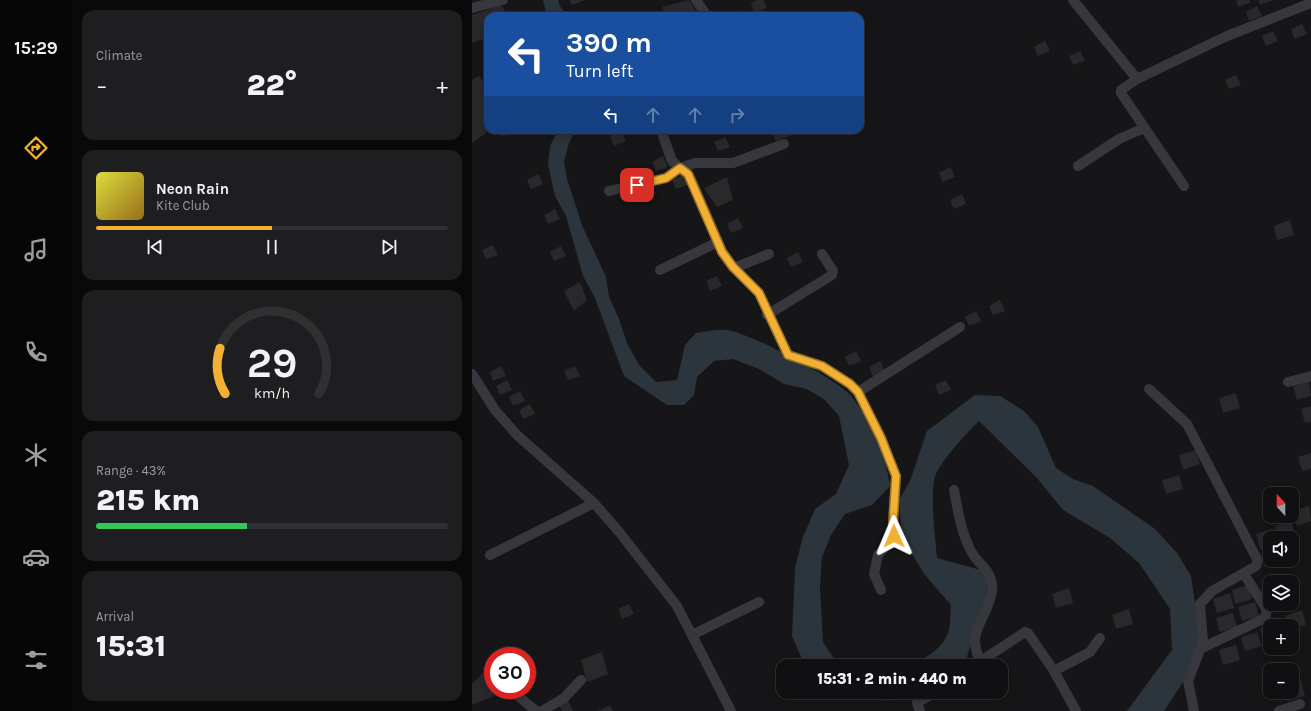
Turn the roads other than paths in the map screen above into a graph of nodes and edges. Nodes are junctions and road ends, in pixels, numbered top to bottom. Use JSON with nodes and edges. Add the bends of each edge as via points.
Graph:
{"nodes":[{"id":1,"x":503,"y":0,"type":"edge"},
{"id":2,"x":696,"y":0,"type":"edge"},
{"id":3,"x":1073,"y":0,"type":"edge"},
{"id":4,"x":1311,"y":3,"type":"edge"},
{"id":5,"x":472,"y":8,"type":"edge"},
{"id":6,"x":704,"y":12,"type":"edge"},
{"id":7,"x":1137,"y":79,"type":"junction"},
{"id":8,"x":1144,"y":128,"type":"junction"},
{"id":9,"x":662,"y":134,"type":"edge"},
{"id":10,"x":784,"y":144,"type":"dead end"},
{"id":11,"x":1078,"y":166,"type":"dead end"},
{"id":12,"x":680,"y":168,"type":"junction"},
{"id":13,"x":1184,"y":186,"type":"dead end"},
{"id":14,"x":609,"y":191,"type":"dead end"},
{"id":15,"x":718,"y":242,"type":"junction"},
{"id":16,"x":769,"y":254,"type":"dead end"},
{"id":17,"x":822,"y":254,"type":"dead end"},
{"id":18,"x":734,"y":268,"type":"junction"},
{"id":19,"x":660,"y":270,"type":"dead end"},
{"id":20,"x":767,"y":314,"type":"junction"},
{"id":21,"x":960,"y":327,"type":"dead end"},
{"id":22,"x":472,"y":374,"type":"edge"},
{"id":23,"x":1311,"y":376,"type":"edge"},
{"id":24,"x":1288,"y":382,"type":"dead end"},
{"id":25,"x":1148,"y":389,"type":"dead end"},
{"id":26,"x":858,"y":392,"type":"junction"},
{"id":27,"x":954,"y":490,"type":"dead end"},
{"id":28,"x":594,"y":504,"type":"junction"},
{"id":29,"x":490,"y":555,"type":"dead end"},
{"id":30,"x":1244,"y":574,"type":"junction"},
{"id":31,"x":881,"y":590,"type":"dead end"},
{"id":32,"x":759,"y":602,"type":"dead end"},
{"id":33,"x":692,"y":635,"type":"junction"},
{"id":34,"x":1100,"y":638,"type":"dead end"},
{"id":35,"x":1202,"y":648,"type":"junction"},
{"id":36,"x":977,"y":659,"type":"edge"},
{"id":37,"x":985,"y":659,"type":"edge"},
{"id":38,"x":1054,"y":671,"type":"junction"},
{"id":39,"x":581,"y":680,"type":"dead end"},
{"id":40,"x":522,"y":699,"type":"edge"},
{"id":41,"x":925,"y":699,"type":"edge"},
{"id":42,"x":1300,"y":704,"type":"dead end"},
{"id":43,"x":536,"y":711,"type":"edge"},
{"id":44,"x":542,"y":711,"type":"edge"},
{"id":45,"x":731,"y":711,"type":"edge"},
{"id":46,"x":920,"y":711,"type":"edge"},
{"id":47,"x":1076,"y":711,"type":"edge"},
{"id":48,"x":1194,"y":711,"type":"edge"},
{"id":49,"x":1279,"y":711,"type":"edge"}],
"edges":[{"from":1,"to":5,"type":"street"},
{"from":2,"to":6,"type":"street"},
{"from":3,"to":7,"type":"street"},
{"from":4,"to":7,"type":"street","via":[[1226,36]]},
{"from":7,"to":8,"type":"street","via":[[1121,91]]},
{"from":8,"to":11,"type":"street","via":[[1119,139]]},
{"from":8,"to":13,"type":"street"},
{"from":9,"to":12,"type":"street","via":[[671,158]]},
{"from":10,"to":12,"type":"street","via":[[733,163],[697,163]]},
{"from":12,"to":14,"type":"street","via":[[666,178]]},
{"from":12,"to":15,"type":"street","via":[[690,177]]},
{"from":15,"to":18,"type":"street"},
{"from":15,"to":19,"type":"street"},
{"from":16,"to":18,"type":"street"},
{"from":17,"to":20,"type":"street","via":[[833,270],[832,275]]},
{"from":18,"to":20,"type":"street","via":[[759,293]]},
{"from":20,"to":26,"type":"street","via":[[789,356],[822,366]]},
{"from":21,"to":26,"type":"street"},
{"from":22,"to":28,"type":"street","via":[[495,410],[517,435]]},
{"from":23,"to":24,"type":"street"},
{"from":25,"to":30,"type":"street","via":[[1184,421],[1216,480],[1258,561],[1256,566]]},
{"from":26,"to":31,"type":"street","via":[[897,478],[894,536],[879,553],[875,571]]},
{"from":27,"to":36,"type":"street","via":[[961,529],[972,554],[989,571],[992,585],[987,608],[975,638]]},
{"from":28,"to":29,"type":"street"},
{"from":28,"to":33,"type":"street","via":[[677,606]]},
{"from":30,"to":35,"type":"street","via":[[1212,591],[1200,604],[1204,638]]},
{"from":30,"to":35,"type":"street","via":[[1267,610],[1265,618]]},
{"from":32,"to":33,"type":"street"},
{"from":33,"to":45,"type":"street"},
{"from":34,"to":38,"type":"street","via":[[1090,652]]},
{"from":35,"to":48,"type":"street","via":[[1188,682]]},
{"from":37,"to":38,"type":"street","via":[[1025,632],[1031,635]]},
{"from":38,"to":47,"type":"street"},
{"from":39,"to":44,"type":"street","via":[[560,701]]},
{"from":40,"to":43,"type":"street"},
{"from":41,"to":46,"type":"street","via":[[917,704]]},
{"from":42,"to":49,"type":"street"}]}
